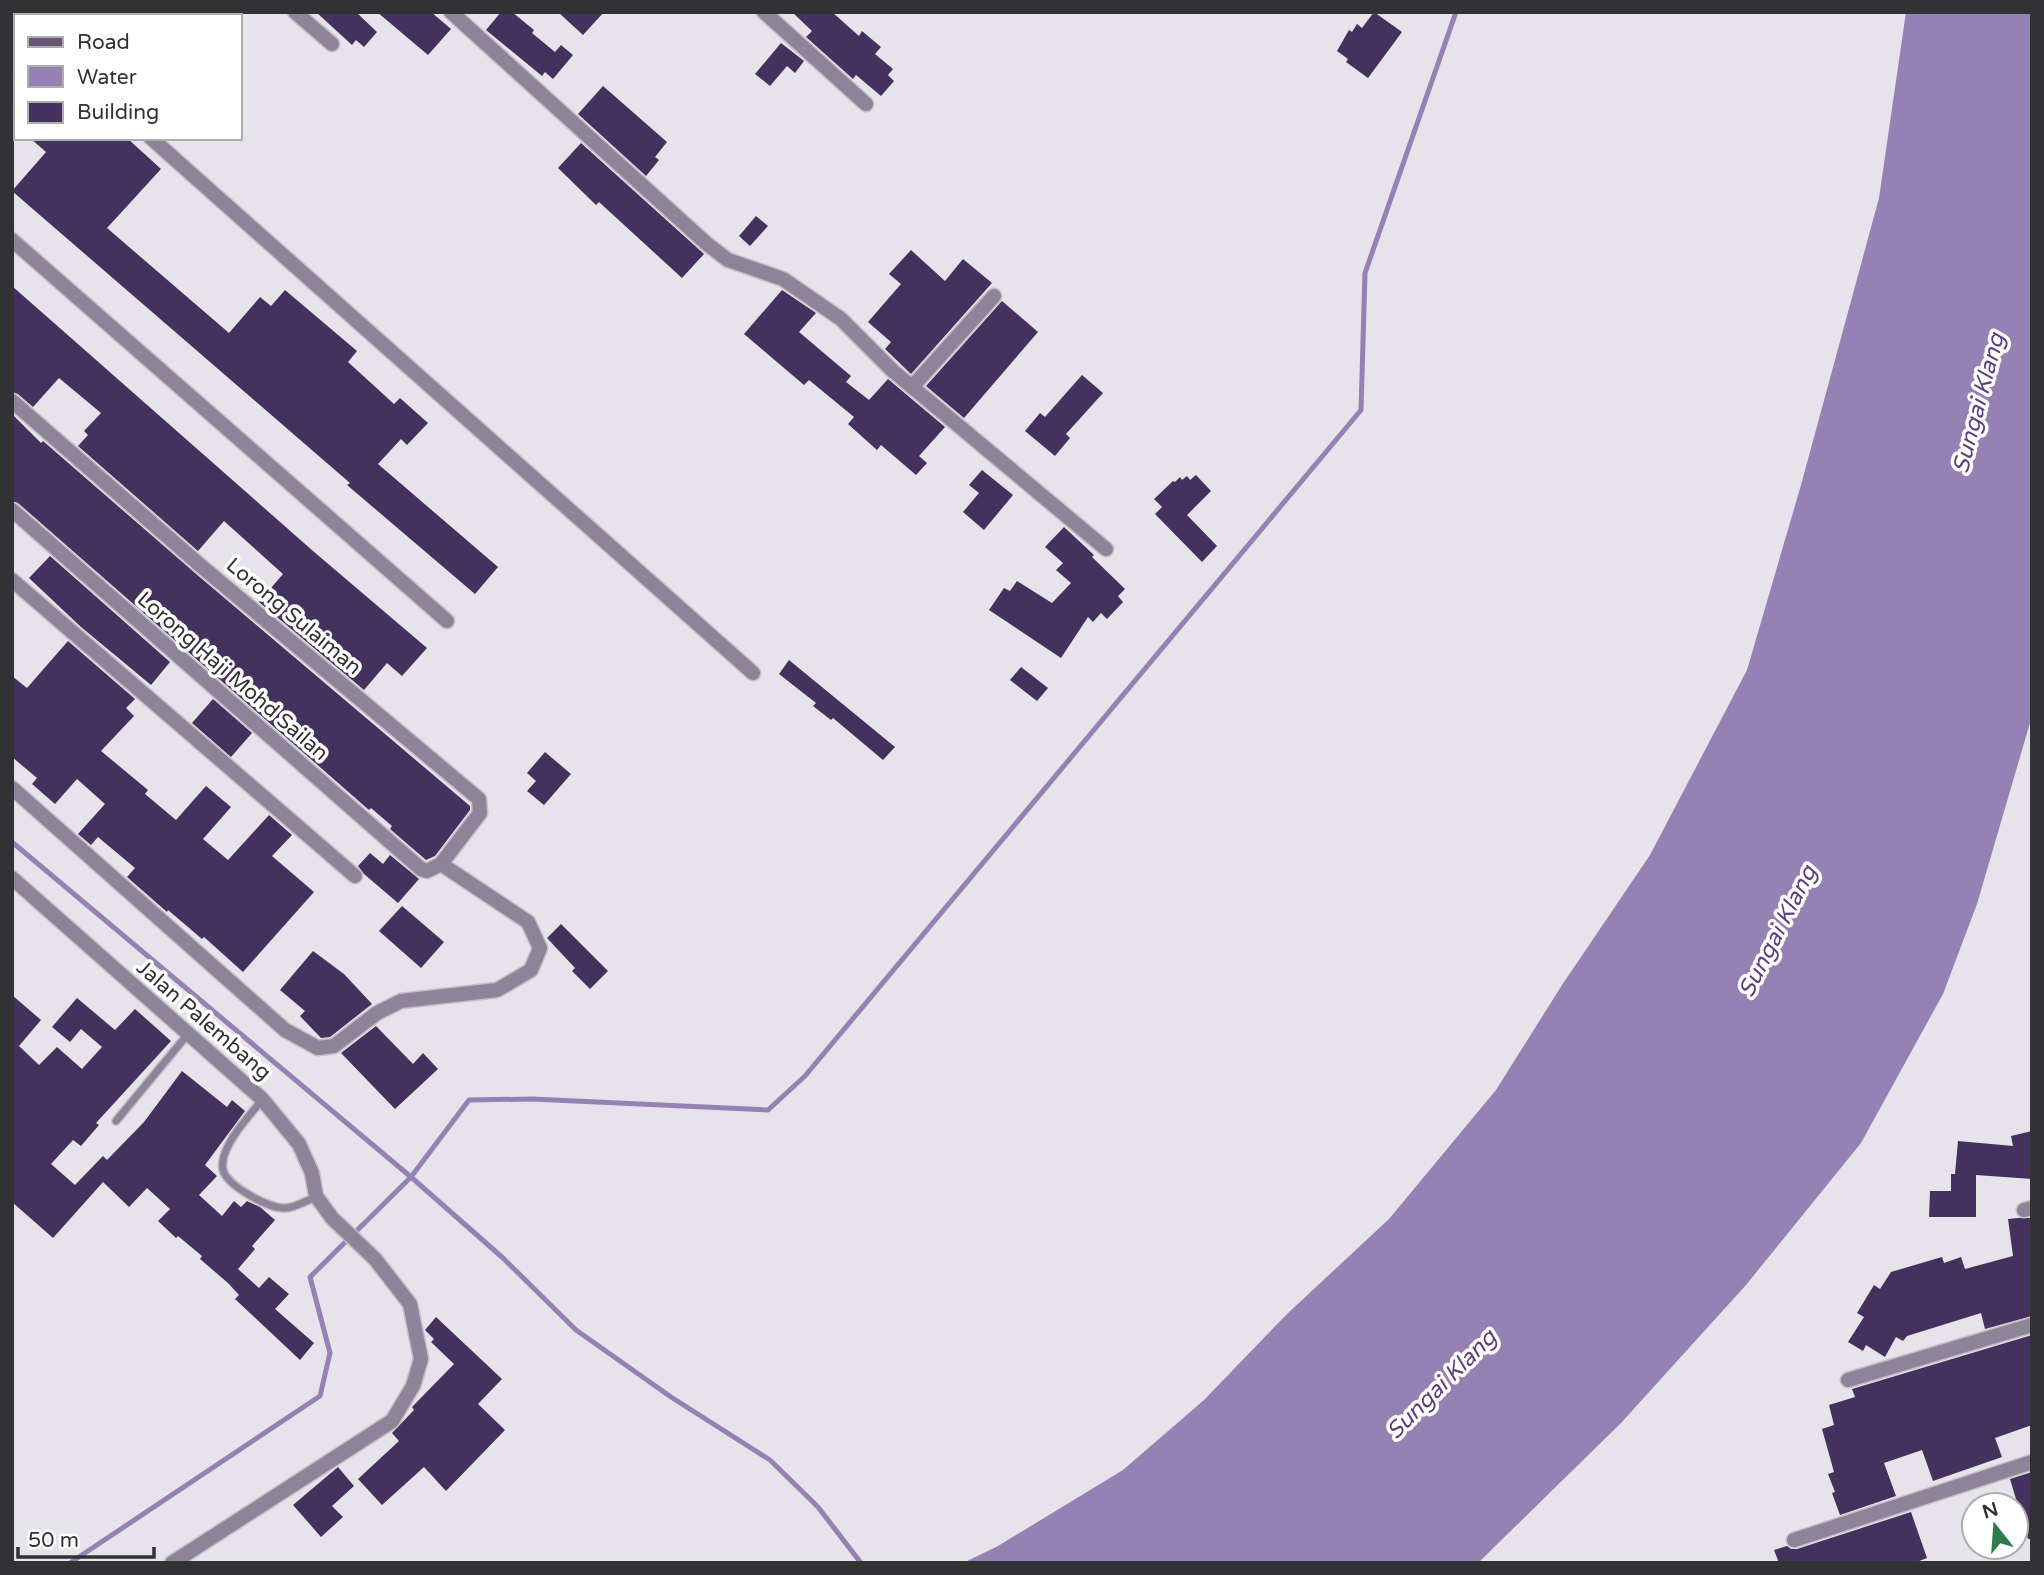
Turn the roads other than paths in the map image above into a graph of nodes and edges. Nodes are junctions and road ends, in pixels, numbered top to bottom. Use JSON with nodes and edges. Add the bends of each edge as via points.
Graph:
{"nodes":[{"id":1,"x":295,"y":12,"type":"edge"},
{"id":2,"x":451,"y":12,"type":"edge"},
{"id":3,"x":764,"y":12,"type":"edge"},
{"id":4,"x":331,"y":44,"type":"dead end"},
{"id":5,"x":866,"y":104,"type":"dead end"},
{"id":6,"x":153,"y":140,"type":"edge"},
{"id":7,"x":12,"y":240,"type":"edge"},
{"id":8,"x":994,"y":296,"type":"dead end"},
{"id":9,"x":912,"y":387,"type":"junction"},
{"id":10,"x":12,"y":401,"type":"edge"},
{"id":11,"x":12,"y":510,"type":"edge"},
{"id":12,"x":1106,"y":549,"type":"dead end"},
{"id":13,"x":12,"y":580,"type":"edge"},
{"id":14,"x":447,"y":621,"type":"dead end"},
{"id":15,"x":753,"y":673,"type":"dead end"},
{"id":16,"x":12,"y":788,"type":"edge"},
{"id":17,"x":441,"y":864,"type":"junction"},
{"id":18,"x":427,"y":871,"type":"joint"},
{"id":19,"x":355,"y":876,"type":"dead end"},
{"id":20,"x":12,"y":878,"type":"edge"},
{"id":21,"x":188,"y":1034,"type":"junction"},
{"id":22,"x":262,"y":1099,"type":"junction"},
{"id":23,"x":116,"y":1121,"type":"dead end"},
{"id":24,"x":316,"y":1196,"type":"junction"},
{"id":25,"x":2032,"y":1325,"type":"edge"},
{"id":26,"x":1847,"y":1380,"type":"dead end"},
{"id":27,"x":2032,"y":1462,"type":"edge"},
{"id":28,"x":1794,"y":1539,"type":"dead end"},
{"id":29,"x":172,"y":1563,"type":"edge"}],
"edges":[{"from":1,"to":4,"type":"street"},
{"from":2,"to":9,"type":"street","via":[[708,244],[728,260],[783,279],[841,320]]},
{"from":3,"to":5,"type":"street"},
{"from":6,"to":15,"type":"street"},
{"from":7,"to":14,"type":"street"},
{"from":8,"to":9,"type":"street"},
{"from":9,"to":12,"type":"street"},
{"from":10,"to":17,"type":"street","name":"Lorong Sulaiman","via":[[478,799],[480,813]]},
{"from":11,"to":18,"type":"street","name":"Lorong Haji Mohd Sailan"},
{"from":13,"to":19,"type":"street"},
{"from":16,"to":17,"type":"street","via":[[285,1030],[318,1048],[334,1045],[377,1013],[401,1002],[497,990],[531,970],[541,948],[528,922]]},
{"from":17,"to":18,"type":"street","name":"Lorong Sulaiman"},
{"from":20,"to":21,"type":"street","name":"Jalan Palembang"},
{"from":21,"to":22,"type":"street","name":"Jalan Palembang"},
{"from":21,"to":23,"type":"lane"},
{"from":22,"to":24,"type":"street","name":"Jalan Palembang","via":[[299,1143]]},
{"from":22,"to":24,"type":"lane","via":[[224,1154],[227,1177],[240,1190],[272,1206],[287,1209]]},
{"from":24,"to":29,"type":"street","name":"Jalan Palembang","via":[[410,1304],[421,1359],[413,1386],[392,1421]]},
{"from":25,"to":26,"type":"street"},
{"from":27,"to":28,"type":"street"}]}
